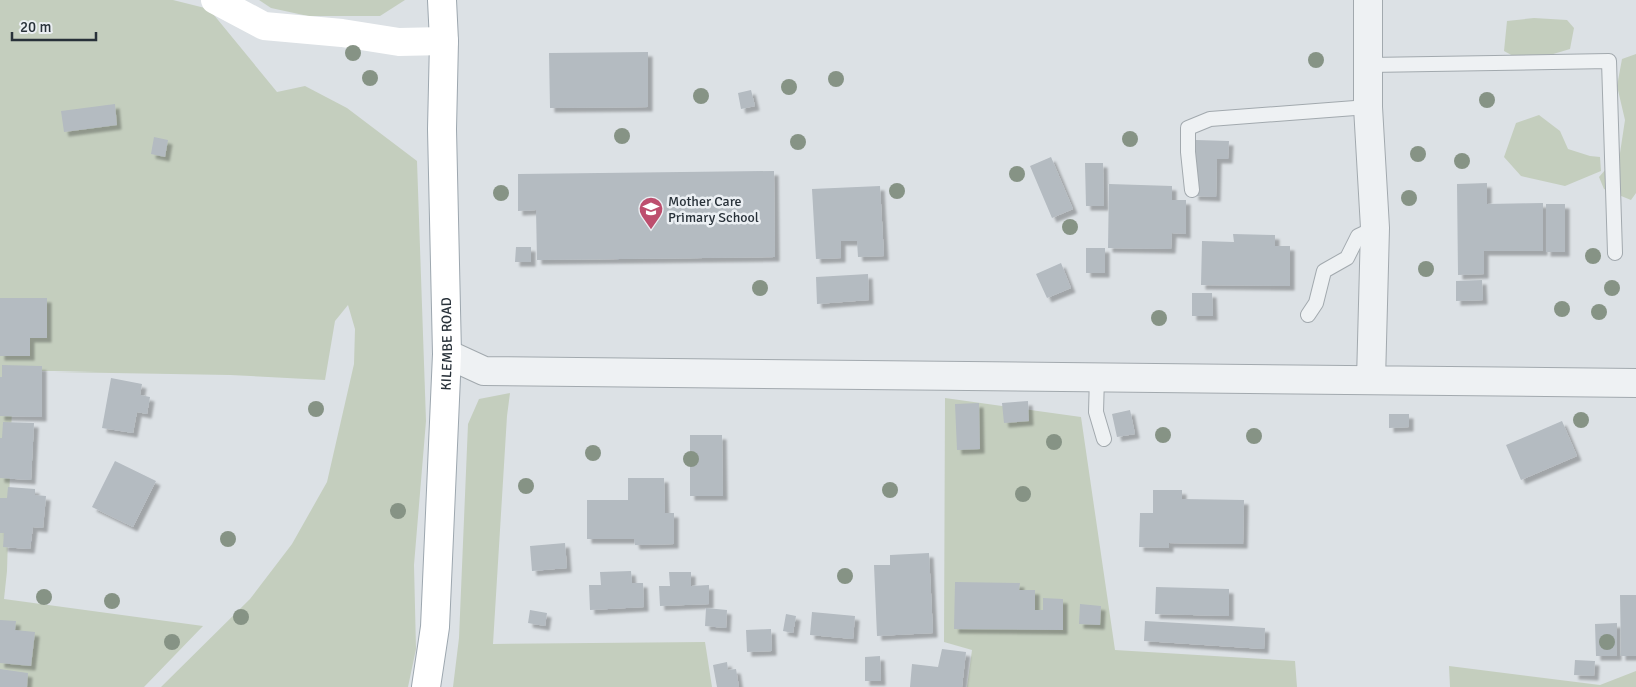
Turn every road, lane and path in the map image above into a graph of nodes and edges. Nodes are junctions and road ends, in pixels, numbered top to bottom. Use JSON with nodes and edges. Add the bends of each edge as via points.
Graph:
{"nodes":[{"id":1,"x":215,"y":0,"type":"edge"},
{"id":2,"x":442,"y":0,"type":"edge"},
{"id":3,"x":1368,"y":0,"type":"edge"},
{"id":4,"x":444,"y":41,"type":"junction"},
{"id":5,"x":1369,"y":65,"type":"junction"},
{"id":6,"x":1368,"y":107,"type":"junction"},
{"id":7,"x":1192,"y":190,"type":"dead end"},
{"id":8,"x":1375,"y":228,"type":"junction"},
{"id":9,"x":1615,"y":253,"type":"dead end"},
{"id":10,"x":1308,"y":315,"type":"dead end"},
{"id":11,"x":447,"y":354,"type":"junction"},
{"id":12,"x":1097,"y":377,"type":"junction"},
{"id":13,"x":1371,"y":380,"type":"junction"},
{"id":14,"x":1636,"y":383,"type":"edge"},
{"id":15,"x":1104,"y":439,"type":"dead end"},
{"id":16,"x":426,"y":687,"type":"edge"}],
"edges":[{"from":1,"to":4,"type":"main road","via":[[264,26],[342,32],[399,42]]},
{"from":2,"to":4,"type":"main road","name":"KILEMBE ROAD"},
{"from":3,"to":5,"type":"street"},
{"from":4,"to":11,"type":"main road","name":"KILEMBE ROAD","via":[[442,129]]},
{"from":5,"to":6,"type":"street"},
{"from":5,"to":9,"type":"lane","via":[[1609,60]]},
{"from":6,"to":7,"type":"lane","via":[[1210,119],[1188,128]]},
{"from":6,"to":8,"type":"street"},
{"from":8,"to":10,"type":"lane","via":[[1358,236],[1347,258],[1324,271],[1316,304]]},
{"from":8,"to":13,"type":"street"},
{"from":11,"to":12,"type":"street","via":[[484,371]]},
{"from":11,"to":16,"type":"main road","name":"KILEMBE ROAD","via":[[435,627]]},
{"from":12,"to":13,"type":"street"},
{"from":12,"to":15,"type":"lane","via":[[1096,412]]},
{"from":13,"to":14,"type":"street"}]}
